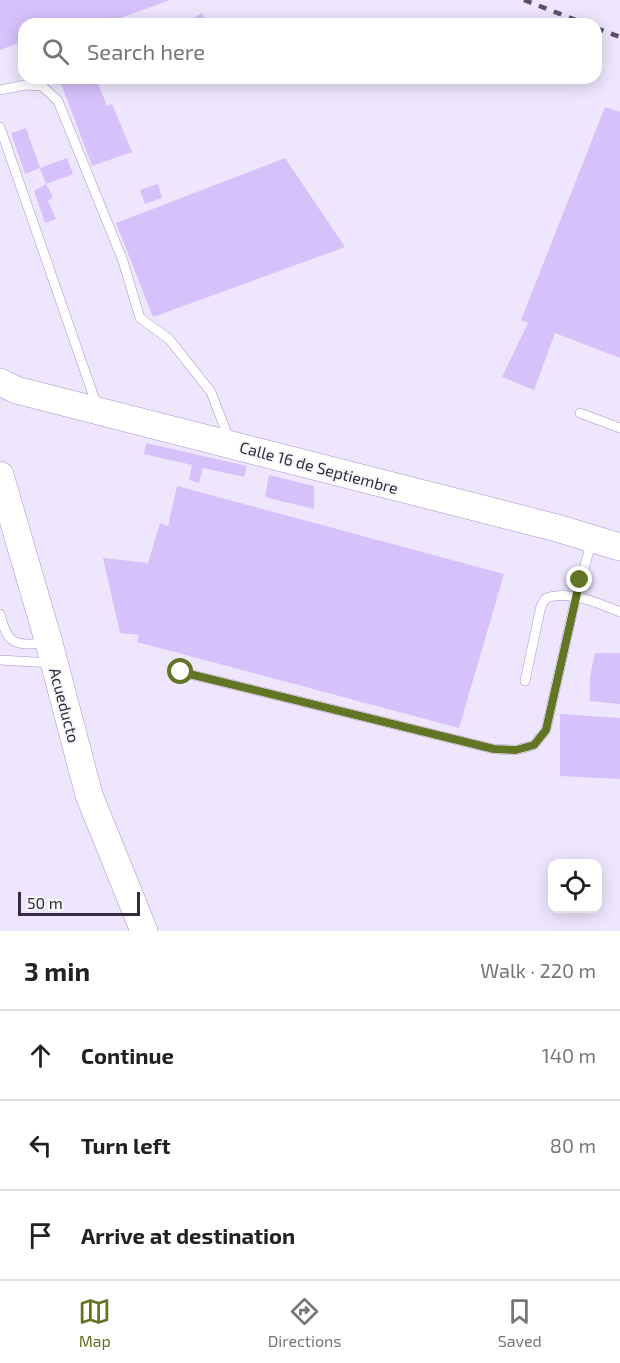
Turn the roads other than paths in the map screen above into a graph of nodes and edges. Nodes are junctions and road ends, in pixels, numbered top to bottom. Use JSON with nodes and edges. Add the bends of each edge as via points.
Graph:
{"nodes":[{"id":1,"x":0,"y":90,"type":"edge"},
{"id":2,"x":0,"y":128,"type":"edge"},
{"id":3,"x":5,"y":388,"type":"edge"},
{"id":4,"x":99,"y":411,"type":"junction"},
{"id":5,"x":580,"y":413,"type":"dead end"},
{"id":6,"x":620,"y":428,"type":"edge"},
{"id":7,"x":231,"y":444,"type":"junction"},
{"id":8,"x":0,"y":476,"type":"edge"},
{"id":9,"x":593,"y":538,"type":"junction"},
{"id":10,"x":620,"y":547,"type":"edge"},
{"id":11,"x":576,"y":597,"type":"junction"},
{"id":12,"x":620,"y":612,"type":"edge"},
{"id":13,"x":0,"y":614,"type":"edge"},
{"id":14,"x":52,"y":653,"type":"junction"},
{"id":15,"x":0,"y":660,"type":"edge"},
{"id":16,"x":181,"y":672,"type":"dead end"},
{"id":17,"x":525,"y":681,"type":"dead end"},
{"id":18,"x":144,"y":931,"type":"edge"}],
"edges":[{"from":1,"to":7,"type":"lane","via":[[42,86],[58,101],[123,261],[140,318],[170,339],[211,392]]},
{"from":2,"to":4,"type":"lane"},
{"from":3,"to":4,"type":"main road","name":"Calle 16 de Septiembre"},
{"from":4,"to":7,"type":"main road","name":"Calle 16 de Septiembre"},
{"from":5,"to":6,"type":"lane"},
{"from":7,"to":9,"type":"main road","name":"Calle 16 de Septiembre"},
{"from":8,"to":14,"type":"main road","name":"Acueducto"},
{"from":9,"to":10,"type":"main road","name":"Calle 16 de Septiembre"},
{"from":9,"to":11,"type":"lane"},
{"from":11,"to":12,"type":"lane"},
{"from":11,"to":16,"type":"lane","via":[[546,730],[534,745],[516,750],[494,749]]},
{"from":11,"to":17,"type":"lane","via":[[546,598],[541,606]]},
{"from":13,"to":14,"type":"lane","via":[[6,636],[13,642]]},
{"from":14,"to":15,"type":"lane"},
{"from":14,"to":18,"type":"main road","name":"Acueducto","via":[[89,795]]}]}
